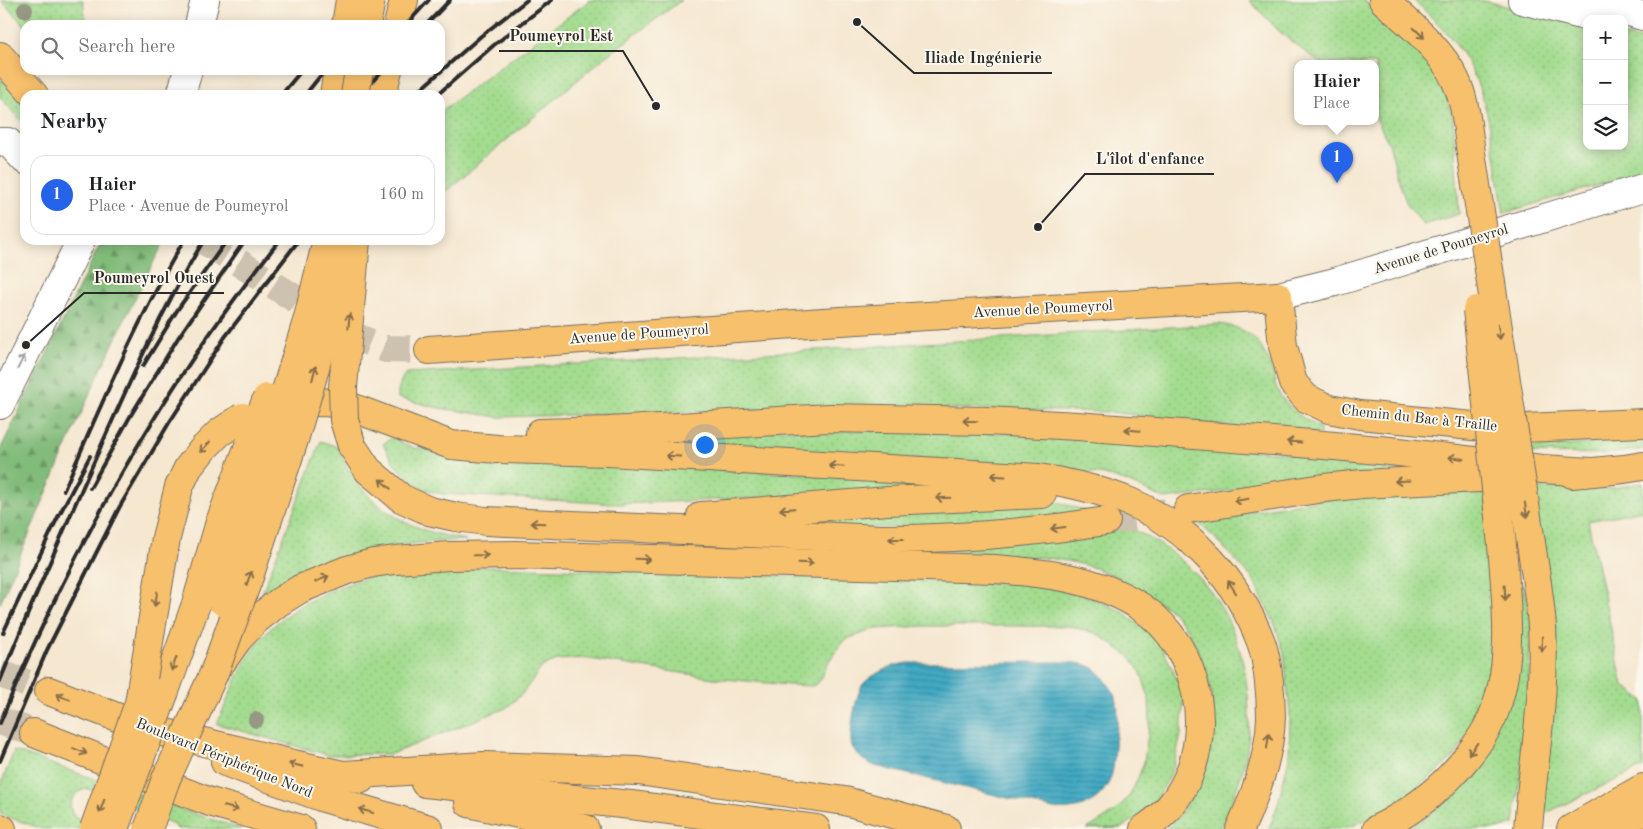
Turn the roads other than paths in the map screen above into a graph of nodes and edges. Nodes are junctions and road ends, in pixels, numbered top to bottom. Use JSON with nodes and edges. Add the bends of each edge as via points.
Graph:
{"nodes":[{"id":1,"x":206,"y":0,"type":"edge"},
{"id":2,"x":350,"y":0,"type":"edge"},
{"id":3,"x":371,"y":0,"type":"edge"},
{"id":4,"x":404,"y":0,"type":"edge"},
{"id":5,"x":1383,"y":0,"type":"edge"},
{"id":6,"x":1522,"y":0,"type":"edge"},
{"id":7,"x":1587,"y":0,"type":"edge"},
{"id":8,"x":1583,"y":15,"type":"edge"},
{"id":9,"x":1643,"y":16,"type":"edge"},
{"id":10,"x":200,"y":20,"type":"edge"},
{"id":11,"x":347,"y":20,"type":"edge"},
{"id":12,"x":367,"y":20,"type":"edge"},
{"id":13,"x":399,"y":20,"type":"edge"},
{"id":14,"x":1628,"y":26,"type":"edge"},
{"id":15,"x":1643,"y":28,"type":"edge"},
{"id":16,"x":0,"y":56,"type":"edge"},
{"id":17,"x":187,"y":75,"type":"edge"},
{"id":18,"x":337,"y":75,"type":"edge"},
{"id":19,"x":358,"y":75,"type":"edge"},
{"id":20,"x":387,"y":75,"type":"edge"},
{"id":21,"x":30,"y":90,"type":"edge"},
{"id":22,"x":183,"y":90,"type":"edge"},
{"id":23,"x":335,"y":90,"type":"edge"},
{"id":24,"x":356,"y":90,"type":"edge"},
{"id":25,"x":383,"y":90,"type":"edge"},
{"id":26,"x":0,"y":142,"type":"edge"},
{"id":27,"x":1470,"y":146,"type":"junction"},
{"id":28,"x":20,"y":155,"type":"edge"},
{"id":29,"x":1643,"y":188,"type":"edge"},
{"id":30,"x":79,"y":245,"type":"edge"},
{"id":31,"x":309,"y":245,"type":"edge"},
{"id":32,"x":326,"y":245,"type":"edge"},
{"id":33,"x":347,"y":245,"type":"edge"},
{"id":34,"x":356,"y":245,"type":"edge"},
{"id":35,"x":1278,"y":296,"type":"junction"},
{"id":36,"x":429,"y":350,"type":"tunnel mouth"},
{"id":37,"x":0,"y":405,"type":"edge"},
{"id":38,"x":278,"y":418,"type":"junction"},
{"id":39,"x":394,"y":423,"type":"junction"},
{"id":40,"x":1643,"y":423,"type":"edge"},
{"id":41,"x":1643,"y":466,"type":"edge"},
{"id":42,"x":1591,"y":472,"type":"junction"},
{"id":43,"x":1131,"y":502,"type":"junction"},
{"id":44,"x":1188,"y":509,"type":"tunnel mouth"},
{"id":45,"x":1106,"y":521,"type":"tunnel mouth"},
{"id":46,"x":587,"y":525,"type":"junction"},
{"id":47,"x":196,"y":604,"type":"junction"},
{"id":48,"x":214,"y":673,"type":"junction"},
{"id":49,"x":49,"y":691,"type":"tunnel mouth"},
{"id":50,"x":142,"y":727,"type":"junction"},
{"id":51,"x":34,"y":733,"type":"tunnel mouth"},
{"id":52,"x":344,"y":775,"type":"junction"},
{"id":53,"x":166,"y":779,"type":"junction"},
{"id":54,"x":1643,"y":788,"type":"edge"},
{"id":55,"x":1643,"y":793,"type":"edge"},
{"id":56,"x":1643,"y":800,"type":"edge"},
{"id":57,"x":1643,"y":809,"type":"edge"},
{"id":58,"x":94,"y":829,"type":"edge"},
{"id":59,"x":114,"y":829,"type":"edge"},
{"id":60,"x":148,"y":829,"type":"edge"},
{"id":61,"x":301,"y":829,"type":"edge"},
{"id":62,"x":429,"y":829,"type":"edge"},
{"id":63,"x":585,"y":829,"type":"edge"},
{"id":64,"x":675,"y":829,"type":"edge"},
{"id":65,"x":816,"y":829,"type":"edge"},
{"id":66,"x":897,"y":829,"type":"edge"},
{"id":67,"x":946,"y":829,"type":"edge"},
{"id":68,"x":1144,"y":829,"type":"edge"},
{"id":69,"x":1240,"y":829,"type":"edge"},
{"id":70,"x":1377,"y":829,"type":"edge"},
{"id":71,"x":1528,"y":829,"type":"edge"},
{"id":72,"x":1575,"y":829,"type":"edge"}],
"edges":[{"from":1,"to":10,"type":"street"},
{"from":2,"to":11,"type":"main road","bridge":true},
{"from":3,"to":12,"type":"main road","bridge":true},
{"from":4,"to":13,"type":"main road"},
{"from":5,"to":27,"type":"main road","one_way":true,"via":[[1422,35],[1455,78],[1463,102]]},
{"from":6,"to":8,"type":"street"},
{"from":7,"to":9,"type":"street"},
{"from":14,"to":15,"type":"street"},
{"from":16,"to":21,"type":"main road"},
{"from":17,"to":22,"type":"street"},
{"from":18,"to":23,"type":"main road"},
{"from":19,"to":24,"type":"main road","bridge":true},
{"from":20,"to":25,"type":"main road"},
{"from":26,"to":28,"type":"street","via":[[8,142]]},
{"from":27,"to":70,"type":"main road","one_way":true,"bridge":true,"via":[[1475,291],[1505,588],[1506,646],[1502,680],[1492,717],[1468,757],[1421,803]]},
{"from":27,"to":71,"type":"main road","one_way":true,"bridge":true,"via":[[1538,585],[1542,646],[1540,715]]},
{"from":29,"to":35,"type":"street","name":"Avenue de Poumeyrol","via":[[1336,282]]},
{"from":37,"to":30,"type":"street","one_way":true},
{"from":31,"to":47,"type":"main road","bridge":true,"via":[[286,348],[220,522]]},
{"from":32,"to":38,"type":"main road","bridge":true},
{"from":48,"to":33,"type":"main road","one_way":true,"bridge":true,"via":[[294,440]]},
{"from":46,"to":34,"type":"main road","one_way":true,"bridge":true,"via":[[456,517],[401,498],[368,470],[352,446],[344,420],[343,387]]},
{"from":35,"to":36,"type":"main road","name":"Avenue de Poumeyrol","via":[[823,322]]},
{"from":35,"to":40,"type":"main road","name":"Chemin du Bac à Traille","via":[[1283,346],[1293,382],[1306,398],[1328,409],[1503,429]]},
{"from":38,"to":47,"type":"main road","bridge":true},
{"from":38,"to":53,"type":"main road","bridge":true},
{"from":42,"to":39,"type":"main road","one_way":true,"via":[[1312,444],[986,421],[828,418],[514,434]]},
{"from":43,"to":39,"type":"main road","one_way":true,"via":[[1039,478],[451,445]]},
{"from":39,"to":58,"type":"main road","one_way":true,"bridge":true,"via":[[346,405],[292,403],[244,418],[219,433],[202,449],[179,487],[166,538],[139,703]]},
{"from":41,"to":42,"type":"main road"},
{"from":42,"to":44,"type":"main road","one_way":true,"via":[[1362,484]]},
{"from":43,"to":46,"type":"main road","one_way":true,"via":[[1078,494],[929,498]]},
{"from":69,"to":43,"type":"main road","one_way":true,"via":[[1264,765],[1268,743],[1268,678],[1262,644],[1229,581],[1206,553],[1166,522]]},
{"from":45,"to":46,"type":"main road","one_way":true,"via":[[1030,532],[913,539]]},
{"from":47,"to":59,"type":"main road","one_way":true,"bridge":true},
{"from":48,"to":53,"type":"main road","bridge":true},
{"from":48,"to":68,"type":"main road","one_way":true,"bridge":true,"via":[[244,633],[279,602],[322,579],[347,570],[373,562],[417,557],[515,555],[995,569],[1066,577],[1094,584],[1141,607],[1161,623],[1174,640],[1193,678],[1198,702],[1195,755],[1176,798]]},
{"from":50,"to":49,"type":"main road","name":"Boulevard Périphérique Nord","one_way":true},
{"from":52,"to":50,"type":"main road","one_way":true},
{"from":62,"to":50,"type":"main road","name":"Boulevard Périphérique Nord","one_way":true,"via":[[321,798]]},
{"from":51,"to":61,"type":"main road","one_way":true,"via":[[210,802]]},
{"from":52,"to":63,"type":"main road"},
{"from":52,"to":64,"type":"main road"},
{"from":52,"to":65,"type":"main road","via":[[631,805]]},
{"from":52,"to":66,"type":"main road","via":[[634,788]]},
{"from":52,"to":67,"type":"main road","via":[[484,766],[638,771],[845,801]]},
{"from":53,"to":60,"type":"main road","bridge":true},
{"from":54,"to":72,"type":"main road"},
{"from":55,"to":72,"type":"main road"},
{"from":56,"to":72,"type":"main road"},
{"from":57,"to":72,"type":"main road"}]}
